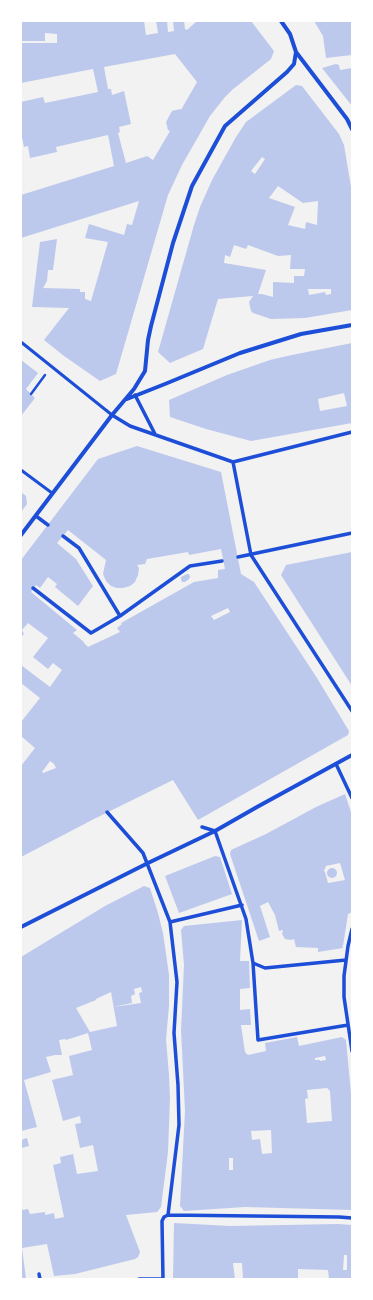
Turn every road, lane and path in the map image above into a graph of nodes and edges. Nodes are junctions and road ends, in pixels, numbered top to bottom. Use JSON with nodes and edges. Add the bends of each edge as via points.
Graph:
{"nodes":[{"id":1,"x":281,"y":21,"type":"edge"},
{"id":2,"x":296,"y":52,"type":"junction"},
{"id":3,"x":352,"y":129,"type":"edge"},
{"id":4,"x":352,"y":325,"type":"edge"},
{"id":5,"x":21,"y":342,"type":"edge"},
{"id":6,"x":52,"y":366,"type":"junction"},
{"id":7,"x":31,"y":394,"type":"dead end"},
{"id":8,"x":135,"y":395,"type":"junction"},
{"id":9,"x":125,"y":399,"type":"junction"},
{"id":10,"x":112,"y":415,"type":"junction"},
{"id":11,"x":352,"y":432,"type":"edge"},
{"id":12,"x":155,"y":434,"type":"junction"},
{"id":13,"x":232,"y":462,"type":"junction"},
{"id":14,"x":21,"y":470,"type":"edge"},
{"id":15,"x":52,"y":493,"type":"junction"},
{"id":16,"x":36,"y":516,"type":"junction"},
{"id":17,"x":48,"y":525,"type":"dead end"},
{"id":18,"x":352,"y":533,"type":"edge"},
{"id":19,"x":21,"y":535,"type":"edge"},
{"id":20,"x":63,"y":536,"type":"dead end"},
{"id":21,"x":251,"y":555,"type":"junction"},
{"id":22,"x":238,"y":557,"type":"dead end"},
{"id":23,"x":222,"y":561,"type":"dead end"},
{"id":24,"x":33,"y":588,"type":"dead end"},
{"id":25,"x":120,"y":616,"type":"junction"},
{"id":26,"x":352,"y":711,"type":"edge"},
{"id":27,"x":352,"y":755,"type":"edge"},
{"id":28,"x":336,"y":764,"type":"junction"},
{"id":29,"x":352,"y":798,"type":"edge"},
{"id":30,"x":107,"y":812,"type":"dead end"},
{"id":31,"x":202,"y":827,"type":"dead end"},
{"id":32,"x":215,"y":832,"type":"junction"},
{"id":33,"x":148,"y":863,"type":"junction"},
{"id":34,"x":242,"y":906,"type":"junction"},
{"id":35,"x":170,"y":922,"type":"junction"},
{"id":36,"x":21,"y":927,"type":"edge"},
{"id":37,"x":352,"y":929,"type":"edge"},
{"id":38,"x":346,"y":960,"type":"junction"},
{"id":39,"x":253,"y":963,"type":"junction"},
{"id":40,"x":348,"y":1025,"type":"junction"},
{"id":41,"x":352,"y":1051,"type":"edge"},
{"id":42,"x":168,"y":1216,"type":"junction"},
{"id":43,"x":352,"y":1218,"type":"edge"},
{"id":44,"x":39,"y":1274,"type":"dead end"},
{"id":45,"x":40,"y":1279,"type":"edge"},
{"id":46,"x":139,"y":1279,"type":"edge"},
{"id":47,"x":163,"y":1279,"type":"edge"}],
"edges":[{"from":1,"to":2,"type":"street","via":[[290,34]]},
{"from":2,"to":3,"type":"street"},
{"from":2,"to":9,"type":"street","via":[[294,64],[287,72],[225,126],[192,186],[173,242],[150,326],[145,371]]},
{"from":4,"to":8,"type":"street","via":[[301,334],[258,347]]},
{"from":5,"to":6,"type":"lane"},
{"from":6,"to":7,"type":"path"},
{"from":6,"to":10,"type":"lane"},
{"from":8,"to":9,"type":"street"},
{"from":8,"to":12,"type":"street"},
{"from":9,"to":10,"type":"street"},
{"from":10,"to":12,"type":"street","via":[[130,426]]},
{"from":10,"to":15,"type":"street"},
{"from":11,"to":13,"type":"street"},
{"from":12,"to":13,"type":"street"},
{"from":13,"to":21,"type":"street"},
{"from":14,"to":15,"type":"lane"},
{"from":15,"to":16,"type":"street"},
{"from":16,"to":17,"type":"street"},
{"from":16,"to":19,"type":"street"},
{"from":18,"to":21,"type":"street"},
{"from":20,"to":25,"type":"street","via":[[78,548]]},
{"from":21,"to":22,"type":"street"},
{"from":21,"to":26,"type":"street"},
{"from":23,"to":25,"type":"street","via":[[190,566]]},
{"from":24,"to":25,"type":"street","via":[[91,633]]},
{"from":27,"to":28,"type":"street"},
{"from":28,"to":29,"type":"street"},
{"from":28,"to":32,"type":"street"},
{"from":30,"to":33,"type":"street","via":[[143,853]]},
{"from":31,"to":32,"type":"street"},
{"from":32,"to":33,"type":"street"},
{"from":32,"to":34,"type":"street"},
{"from":33,"to":35,"type":"street"},
{"from":33,"to":36,"type":"street"},
{"from":34,"to":35,"type":"street"},
{"from":34,"to":39,"type":"street"},
{"from":35,"to":42,"type":"street","via":[[177,982],[174,1033],[179,1125]]},
{"from":37,"to":38,"type":"street"},
{"from":38,"to":39,"type":"street","via":[[265,968]]},
{"from":38,"to":40,"type":"street","via":[[344,997]]},
{"from":39,"to":40,"type":"street","via":[[258,1040]]},
{"from":40,"to":41,"type":"street"},
{"from":42,"to":43,"type":"street"},
{"from":42,"to":47,"type":"street","via":[[164,1217],[162,1222]]},
{"from":44,"to":45,"type":"street"},
{"from":46,"to":47,"type":"street"}]}
